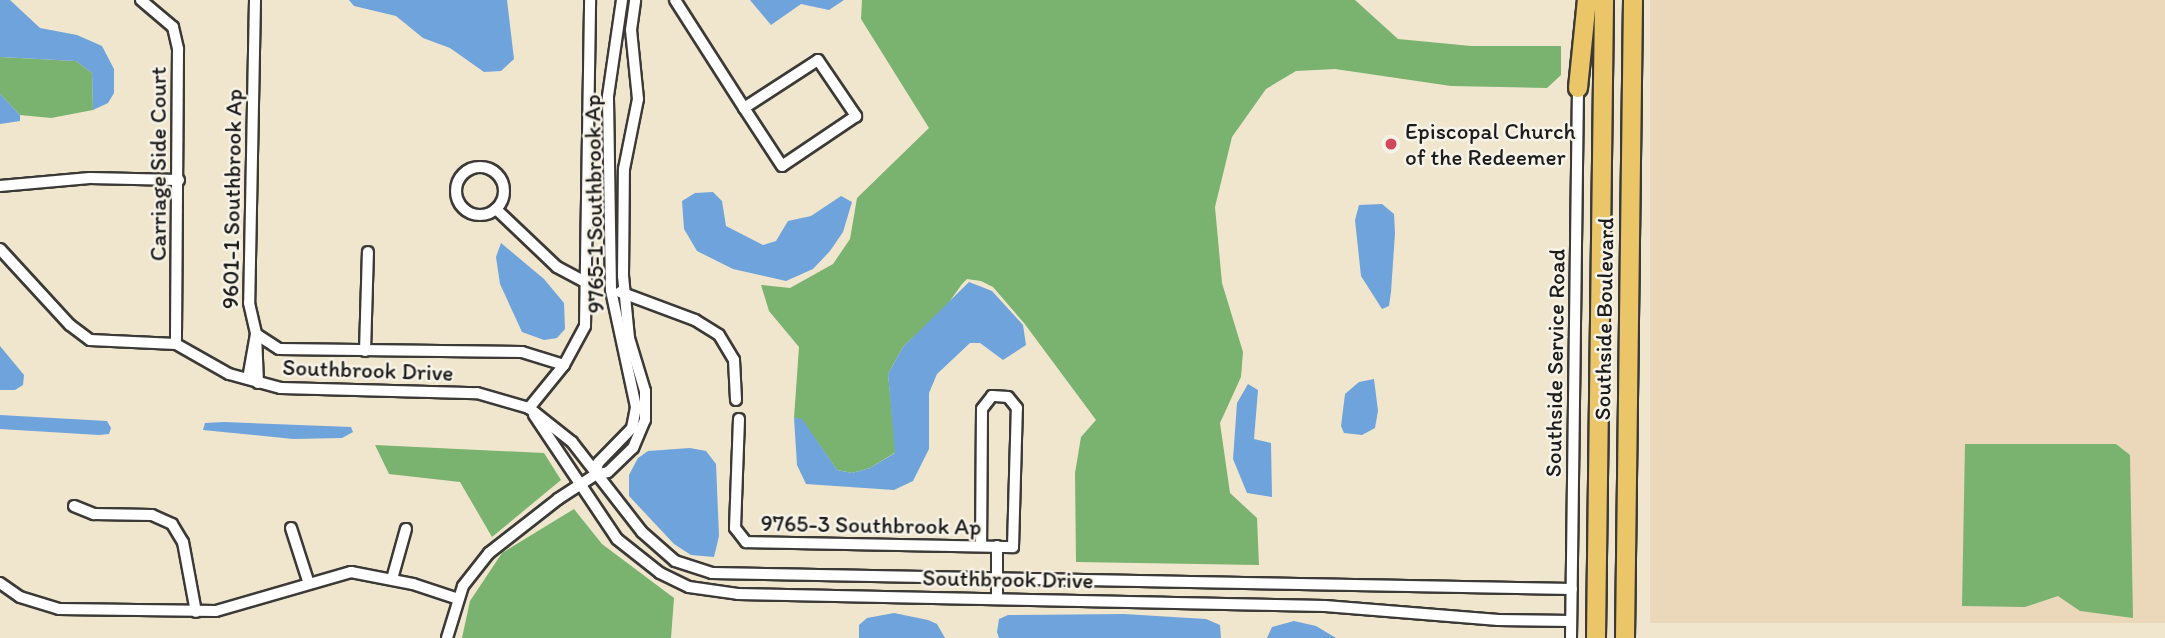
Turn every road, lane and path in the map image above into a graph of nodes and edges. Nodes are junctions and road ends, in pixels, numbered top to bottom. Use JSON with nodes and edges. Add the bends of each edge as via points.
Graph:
{"nodes":[{"id":1,"x":141,"y":0,"type":"edge"},
{"id":2,"x":255,"y":0,"type":"edge"},
{"id":3,"x":590,"y":0,"type":"edge"},
{"id":4,"x":622,"y":0,"type":"edge"},
{"id":5,"x":635,"y":0,"type":"edge"},
{"id":6,"x":675,"y":0,"type":"edge"},
{"id":7,"x":1587,"y":0,"type":"edge"},
{"id":8,"x":1604,"y":0,"type":"edge"},
{"id":9,"x":1633,"y":0,"type":"edge"},
{"id":10,"x":612,"y":65,"type":"junction"},
{"id":11,"x":633,"y":65,"type":"junction"},
{"id":12,"x":1578,"y":88,"type":"joint"},
{"id":13,"x":744,"y":108,"type":"junction"},
{"id":14,"x":179,"y":180,"type":"junction"},
{"id":15,"x":0,"y":186,"type":"edge"},
{"id":16,"x":496,"y":209,"type":"junction"},
{"id":17,"x":0,"y":249,"type":"edge"},
{"id":18,"x":368,"y":252,"type":"dead end"},
{"id":19,"x":587,"y":283,"type":"junction"},
{"id":20,"x":611,"y":290,"type":"junction"},
{"id":21,"x":624,"y":293,"type":"junction"},
{"id":22,"x":256,"y":334,"type":"junction"},
{"id":23,"x":176,"y":344,"type":"junction"},
{"id":24,"x":365,"y":351,"type":"junction"},
{"id":25,"x":564,"y":365,"type":"junction"},
{"id":26,"x":247,"y":380,"type":"junction"},
{"id":27,"x":258,"y":383,"type":"junction"},
{"id":28,"x":736,"y":400,"type":"dead end"},
{"id":29,"x":529,"y":408,"type":"junction"},
{"id":30,"x":739,"y":419,"type":"dead end"},
{"id":31,"x":595,"y":475,"type":"junction"},
{"id":32,"x":581,"y":484,"type":"junction"},
{"id":33,"x":74,"y":506,"type":"dead end"},
{"id":34,"x":291,"y":528,"type":"dead end"},
{"id":35,"x":406,"y":528,"type":"dead end"},
{"id":36,"x":981,"y":546,"type":"junction"},
{"id":37,"x":997,"y":546,"type":"junction"},
{"id":38,"x":738,"y":576,"type":"junction"},
{"id":39,"x":392,"y":579,"type":"junction"},
{"id":40,"x":997,"y":580,"type":"junction"},
{"id":41,"x":308,"y":581,"type":"junction"},
{"id":42,"x":0,"y":583,"type":"edge"},
{"id":43,"x":1572,"y":589,"type":"junction"},
{"id":44,"x":738,"y":594,"type":"junction"},
{"id":45,"x":997,"y":598,"type":"junction"},
{"id":46,"x":458,"y":599,"type":"junction"},
{"id":47,"x":196,"y":612,"type":"junction"},
{"id":48,"x":1571,"y":621,"type":"junction"},
{"id":49,"x":1596,"y":635,"type":"edge"},
{"id":50,"x":1625,"y":636,"type":"edge"},
{"id":51,"x":447,"y":638,"type":"edge"},
{"id":52,"x":1571,"y":638,"type":"edge"}],
"edges":[{"from":1,"to":14,"type":"street","name":"Carriage Side Court","via":[[165,17],[176,37]]},
{"from":2,"to":22,"type":"street","name":"9601-1 Southbrook Ap","via":[[249,303]]},
{"from":3,"to":19,"type":"street"},
{"from":4,"to":10,"type":"street","name":"9765-1 Southbrook Ap"},
{"from":5,"to":11,"type":"street"},
{"from":6,"to":13,"type":"street"},
{"from":7,"to":12,"type":"highway"},
{"from":8,"to":49,"type":"highway","name":"Southside Boulevard"},
{"from":9,"to":50,"type":"highway","name":"Southside Boulevard"},
{"from":10,"to":11,"type":"street"},
{"from":10,"to":20,"type":"street","name":"9765-1 Southbrook Ap","via":[[608,96]]},
{"from":11,"to":21,"type":"street","via":[[638,99],[624,169]]},
{"from":12,"to":43,"type":"street","name":"Southside Service Road"},
{"from":13,"to":13,"type":"street","via":[[782,166],[856,116],[818,60]]},
{"from":14,"to":15,"type":"street","via":[[90,178]]},
{"from":14,"to":23,"type":"street","name":"Carriage Side Court"},
{"from":16,"to":16,"type":"street","via":[[474,214],[461,206],[456,192],[465,172],[489,168],[501,179],[504,195]]},
{"from":16,"to":19,"type":"street","via":[[557,267]]},
{"from":17,"to":23,"type":"street","name":"Southbrook Drive","via":[[80,335],[106,342]]},
{"from":18,"to":24,"type":"street"},
{"from":19,"to":25,"type":"street","via":[[584,331]]},
{"from":20,"to":21,"type":"street"},
{"from":20,"to":31,"type":"street","name":"9765-1 Southbrook Ap","via":[[636,407],[632,428],[598,463]]},
{"from":21,"to":28,"type":"street","via":[[695,320],[719,335],[734,360]]},
{"from":21,"to":31,"type":"street","via":[[629,338],[645,391],[645,421],[633,448],[608,472]]},
{"from":22,"to":24,"type":"street","name":"9601-1 Southbrook Ap","via":[[279,349]]},
{"from":22,"to":26,"type":"street"},
{"from":22,"to":27,"type":"street"},
{"from":23,"to":26,"type":"street","name":"Southbrook Drive"},
{"from":24,"to":25,"type":"street","name":"9601-1 Southbrook Ap","via":[[522,352]]},
{"from":25,"to":29,"type":"street"},
{"from":26,"to":27,"type":"street","name":"Southbrook Drive"},
{"from":27,"to":29,"type":"street","name":"Southbrook Drive","via":[[307,390],[477,393]]},
{"from":29,"to":31,"type":"street","name":"Southbrook Drive","via":[[572,442]]},
{"from":29,"to":32,"type":"street","name":"Southbrook Drive"},
{"from":30,"to":36,"type":"street","name":"9765-3 Southbrook Ap","via":[[735,528],[746,542]]},
{"from":31,"to":32,"type":"street"},
{"from":31,"to":38,"type":"street","name":"Southbrook Drive","via":[[642,532],[675,561]]},
{"from":32,"to":44,"type":"street","name":"Southbrook Drive","via":[[617,540],[660,573],[689,587]]},
{"from":32,"to":46,"type":"street","via":[[498,543]]},
{"from":33,"to":47,"type":"street","via":[[94,514],[152,515],[172,524],[183,542]]},
{"from":34,"to":41,"type":"street"},
{"from":35,"to":39,"type":"street"},
{"from":36,"to":37,"type":"street","name":"9765-3 Southbrook Ap"},
{"from":36,"to":37,"type":"street","via":[[982,409],[1000,394],[1017,408],[1013,547]]},
{"from":37,"to":40,"type":"street"},
{"from":38,"to":40,"type":"street","name":"Southbrook Drive"},
{"from":38,"to":44,"type":"street"},
{"from":39,"to":41,"type":"street","via":[[351,572]]},
{"from":39,"to":46,"type":"street"},
{"from":40,"to":43,"type":"street","name":"Southbrook Drive"},
{"from":40,"to":45,"type":"street"},
{"from":41,"to":47,"type":"street","via":[[234,607]]},
{"from":42,"to":47,"type":"street","via":[[20,597],[59,609]]},
{"from":43,"to":48,"type":"street","name":"Southside Service Road"},
{"from":44,"to":45,"type":"street","name":"Southbrook Drive"},
{"from":45,"to":48,"type":"street","name":"Southbrook Drive","via":[[1325,606],[1497,620]]},
{"from":46,"to":51,"type":"street"},
{"from":48,"to":52,"type":"street","name":"Southside Service Road"},
{"from":49,"to":50,"type":"highway"}]}
